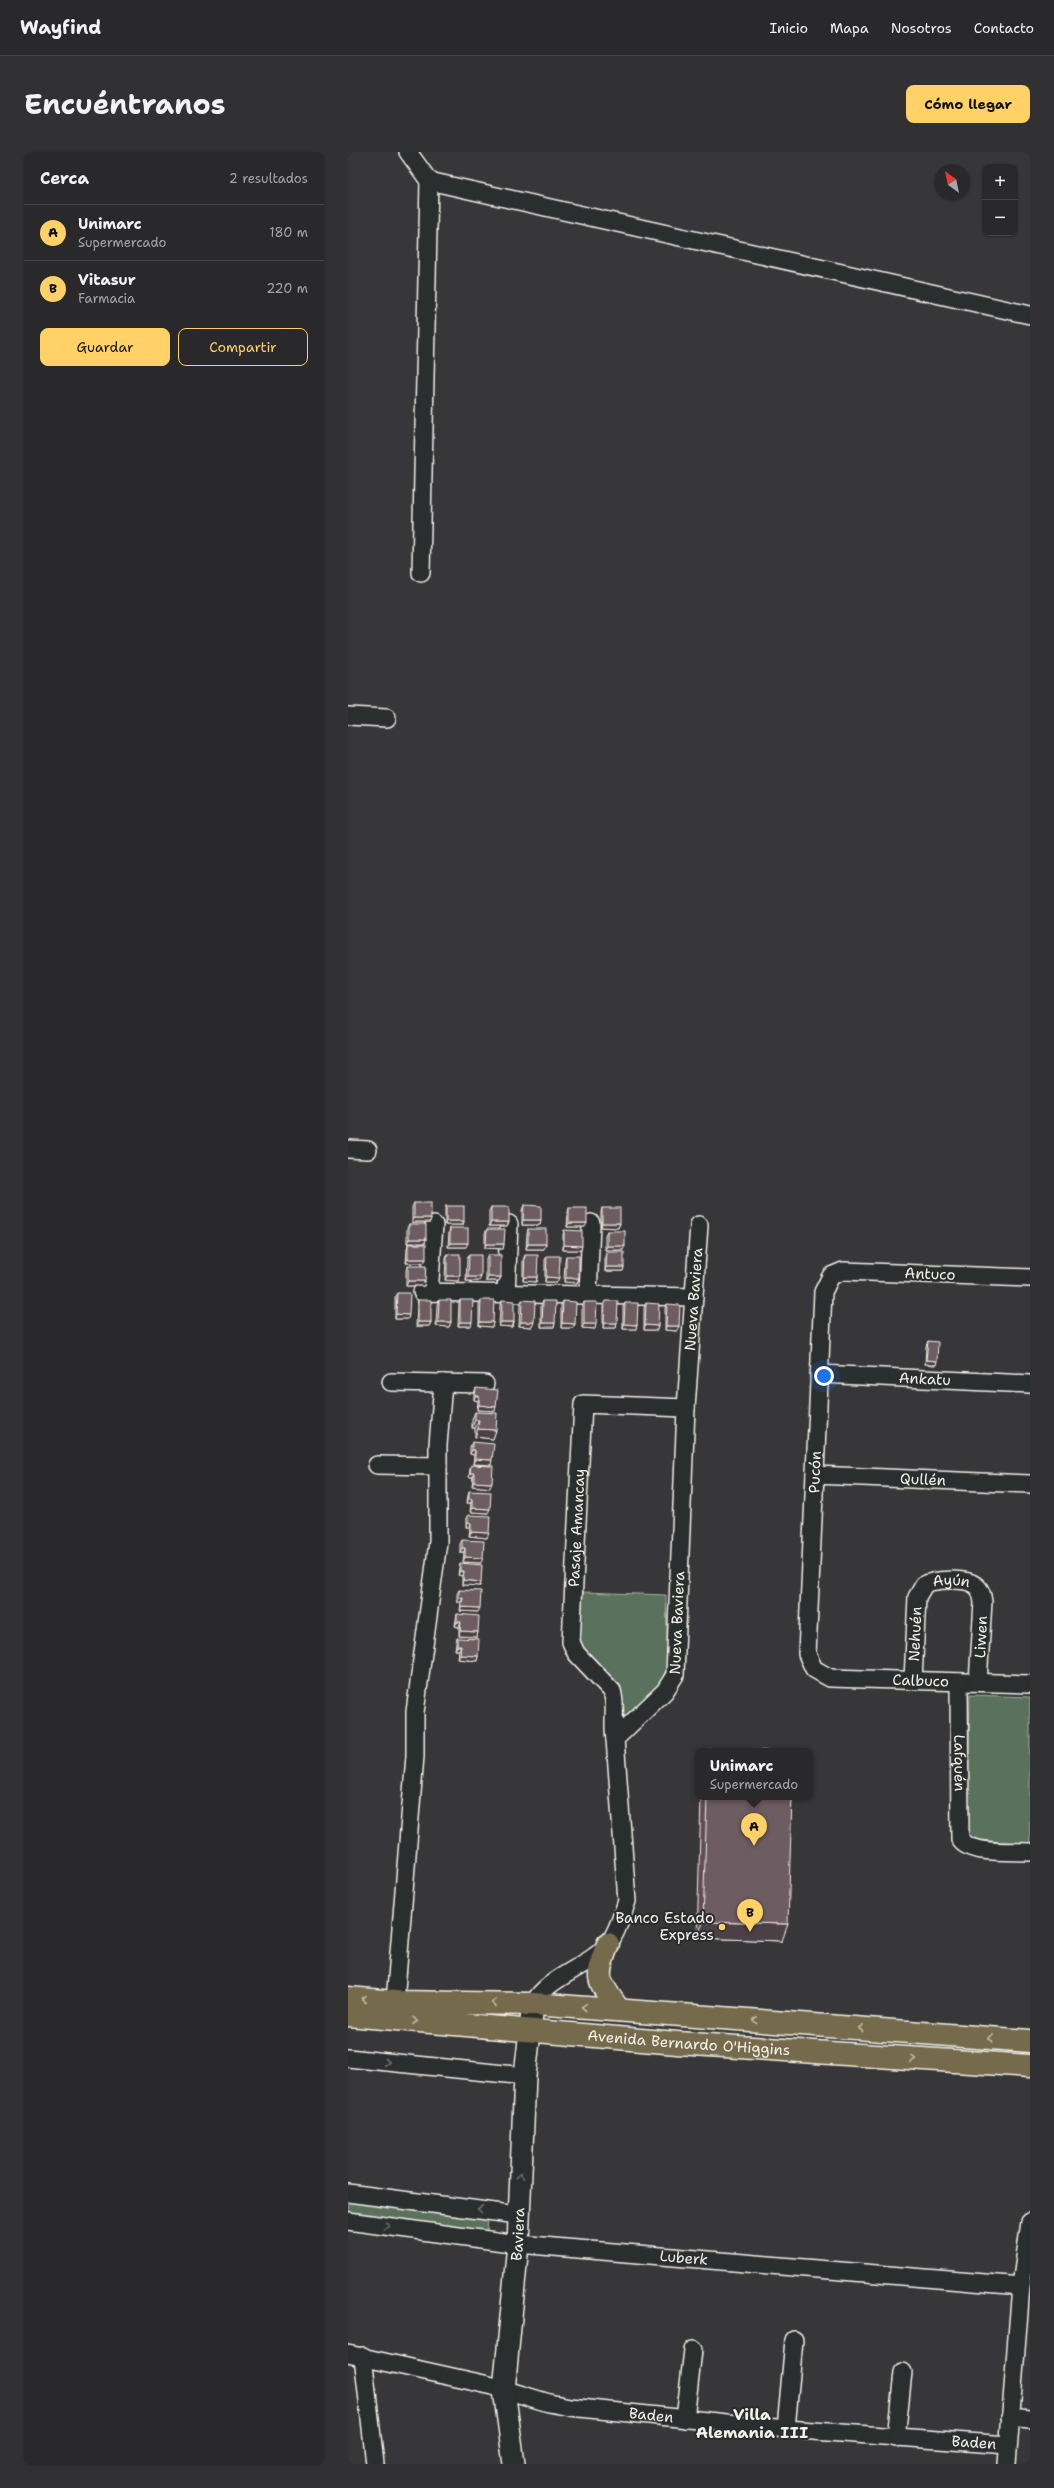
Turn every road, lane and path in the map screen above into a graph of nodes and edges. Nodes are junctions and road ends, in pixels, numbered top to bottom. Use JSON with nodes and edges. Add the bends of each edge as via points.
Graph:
{"nodes":[{"id":1,"x":408,"y":152,"type":"edge"},
{"id":2,"x":429,"y":181,"type":"junction"},
{"id":3,"x":1030,"y":315,"type":"edge"},
{"id":4,"x":421,"y":573,"type":"dead end"},
{"id":5,"x":348,"y":716,"type":"edge"},
{"id":6,"x":387,"y":718,"type":"dead end"},
{"id":7,"x":348,"y":1149,"type":"edge"},
{"id":8,"x":368,"y":1150,"type":"dead end"},
{"id":9,"x":590,"y":1223,"type":"dead end"},
{"id":10,"x":509,"y":1224,"type":"edge"},
{"id":11,"x":434,"y":1225,"type":"dead end"},
{"id":12,"x":698,"y":1225,"type":"dead end"},
{"id":13,"x":831,"y":1276,"type":"joint"},
{"id":14,"x":1030,"y":1278,"type":"edge"},
{"id":15,"x":506,"y":1294,"type":"junction"},
{"id":16,"x":588,"y":1295,"type":"junction"},
{"id":17,"x":694,"y":1297,"type":"junction"},
{"id":18,"x":819,"y":1374,"type":"junction"},
{"id":19,"x":391,"y":1382,"type":"dead end"},
{"id":20,"x":443,"y":1383,"type":"junction"},
{"id":21,"x":485,"y":1384,"type":"dead end"},
{"id":22,"x":1030,"y":1384,"type":"edge"},
{"id":23,"x":686,"y":1408,"type":"junction"},
{"id":24,"x":377,"y":1465,"type":"dead end"},
{"id":25,"x":438,"y":1466,"type":"junction"},
{"id":26,"x":815,"y":1475,"type":"junction"},
{"id":27,"x":1030,"y":1484,"type":"edge"},
{"id":28,"x":921,"y":1589,"type":"joint"},
{"id":29,"x":981,"y":1592,"type":"joint"},
{"id":30,"x":814,"y":1669,"type":"joint"},
{"id":31,"x":913,"y":1680,"type":"junction"},
{"id":32,"x":959,"y":1682,"type":"junction"},
{"id":33,"x":978,"y":1682,"type":"junction"},
{"id":34,"x":1030,"y":1684,"type":"edge"},
{"id":35,"x":615,"y":1739,"type":"junction"},
{"id":36,"x":1030,"y":1852,"type":"edge"},
{"id":37,"x":608,"y":1944,"type":"junction"},
{"id":38,"x":348,"y":1998,"type":"edge"},
{"id":39,"x":395,"y":2002,"type":"junction"},
{"id":40,"x":532,"y":2004,"type":"junction"},
{"id":41,"x":619,"y":2010,"type":"junction"},
{"id":42,"x":348,"y":2015,"type":"edge"},
{"id":43,"x":794,"y":2024,"type":"junction"},
{"id":44,"x":530,"y":2030,"type":"junction"},
{"id":45,"x":1030,"y":2041,"type":"edge"},
{"id":46,"x":792,"y":2051,"type":"junction"},
{"id":47,"x":348,"y":2058,"type":"edge"},
{"id":48,"x":1030,"y":2066,"type":"edge"},
{"id":49,"x":525,"y":2076,"type":"junction"},
{"id":50,"x":348,"y":2193,"type":"edge"},
{"id":51,"x":518,"y":2215,"type":"junction"},
{"id":52,"x":348,"y":2221,"type":"edge"},
{"id":53,"x":1030,"y":2222,"type":"edge"},
{"id":54,"x":518,"y":2244,"type":"junction"},
{"id":55,"x":1021,"y":2286,"type":"junction"},
{"id":56,"x":794,"y":2340,"type":"dead end"},
{"id":57,"x":1023,"y":2346,"type":"edge"},
{"id":58,"x":693,"y":2350,"type":"dead end"},
{"id":59,"x":355,"y":2355,"type":"edge"},
{"id":60,"x":903,"y":2372,"type":"dead end"},
{"id":61,"x":504,"y":2390,"type":"junction"},
{"id":62,"x":1010,"y":2417,"type":"junction"},
{"id":63,"x":685,"y":2419,"type":"junction"},
{"id":64,"x":1030,"y":2419,"type":"edge"},
{"id":65,"x":786,"y":2429,"type":"junction"},
{"id":66,"x":896,"y":2438,"type":"junction"},
{"id":67,"x":1008,"y":2445,"type":"junction"},
{"id":68,"x":375,"y":2464,"type":"edge"},
{"id":69,"x":514,"y":2464,"type":"edge"},
{"id":70,"x":1007,"y":2464,"type":"edge"}],
"edges":[{"from":1,"to":2,"type":"street"},
{"from":2,"to":3,"type":"street"},
{"from":2,"to":4,"type":"street"},
{"from":5,"to":6,"type":"street"},
{"from":7,"to":8,"type":"street"},
{"from":9,"to":16,"type":"street"},
{"from":10,"to":15,"type":"street"},
{"from":11,"to":15,"type":"street","via":[[426,1292]]},
{"from":12,"to":17,"type":"street","name":"Nueva Baviera"},
{"from":13,"to":14,"type":"street","name":"Antuco","via":[[849,1271]]},
{"from":13,"to":18,"type":"street","name":"Pucón","via":[[823,1292]]},
{"from":15,"to":16,"type":"street"},
{"from":16,"to":17,"type":"street"},
{"from":17,"to":23,"type":"street","name":"Nueva Baviera"},
{"from":18,"to":22,"type":"street","name":"Ankatu"},
{"from":18,"to":26,"type":"street","name":"Pucón"},
{"from":19,"to":20,"type":"street"},
{"from":20,"to":21,"type":"street"},
{"from":20,"to":25,"type":"street"},
{"from":23,"to":35,"type":"street","name":"Nueva Baviera","via":[[675,1675],[665,1691]]},
{"from":23,"to":35,"type":"street","name":"Pasaje Amancay","via":[[583,1404],[571,1642],[576,1653],[612,1691],[615,1698]]},
{"from":24,"to":25,"type":"street"},
{"from":25,"to":39,"type":"street","via":[[438,1542],[416,1712],[415,1756]]},
{"from":26,"to":27,"type":"street","name":"Qullén"},
{"from":26,"to":30,"type":"street","name":"Pucón","via":[[808,1650]]},
{"from":28,"to":29,"type":"street","name":"Ayún","via":[[933,1581],[966,1582],[975,1585]]},
{"from":28,"to":31,"type":"street","name":"Nehuén","via":[[917,1597]]},
{"from":29,"to":33,"type":"street","name":"Liwen","via":[[983,1602]]},
{"from":30,"to":31,"type":"street","name":"Calbuco","via":[[830,1678]]},
{"from":31,"to":32,"type":"street","name":"Calbuco"},
{"from":32,"to":33,"type":"street","name":"Calbuco"},
{"from":32,"to":36,"type":"street","name":"Lafquén","via":[[958,1833],[962,1844],[973,1849]]},
{"from":33,"to":34,"type":"street","name":"Calbuco"},
{"from":35,"to":37,"type":"street","via":[[627,1901]]},
{"from":37,"to":40,"type":"street","via":[[543,1990]]},
{"from":37,"to":41,"type":"main road","via":[[598,1971],[601,1985]]},
{"from":39,"to":38,"type":"main road","name":"Avenida Bernardo O'Higgins","one_way":true},
{"from":40,"to":39,"type":"main road","name":"Avenida Bernardo O'Higgins","one_way":true},
{"from":41,"to":40,"type":"main road","name":"Avenida Bernardo O'Higgins","one_way":true},
{"from":40,"to":44,"type":"street","name":"Baviera"},
{"from":43,"to":41,"type":"main road","name":"Avenida Bernardo O'Higgins","one_way":true},
{"from":42,"to":44,"type":"main road","name":"Avenida Bernardo O'Higgins","one_way":true},
{"from":45,"to":43,"type":"main road","name":"Avenida Bernardo O'Higgins","one_way":true},
{"from":43,"to":46,"type":"main road"},
{"from":44,"to":46,"type":"main road","name":"Avenida Bernardo O'Higgins"},
{"from":44,"to":49,"type":"street","name":"Baviera"},
{"from":46,"to":48,"type":"main road","name":"Avenida Bernardo O'Higgins","one_way":true},
{"from":47,"to":49,"type":"street","one_way":true},
{"from":51,"to":49,"type":"street","name":"Baviera","one_way":true},
{"from":51,"to":50,"type":"street","one_way":true},
{"from":51,"to":54,"type":"street","name":"Baviera"},
{"from":52,"to":54,"type":"street","name":"Luberk","one_way":true},
{"from":53,"to":55,"type":"street"},
{"from":54,"to":55,"type":"street","name":"Luberk"},
{"from":54,"to":61,"type":"street","name":"Baviera"},
{"from":55,"to":57,"type":"street"},
{"from":56,"to":65,"type":"street"},
{"from":57,"to":62,"type":"street"},
{"from":58,"to":63,"type":"street"},
{"from":59,"to":61,"type":"street","name":"Baden"},
{"from":59,"to":68,"type":"street"},
{"from":60,"to":66,"type":"street"},
{"from":61,"to":63,"type":"street","name":"Baden","via":[[570,2407]]},
{"from":61,"to":69,"type":"street","name":"Baviera"},
{"from":62,"to":64,"type":"street"},
{"from":62,"to":67,"type":"street"},
{"from":63,"to":65,"type":"street","name":"Baden"},
{"from":65,"to":66,"type":"street","name":"Baden"},
{"from":66,"to":67,"type":"street","name":"Baden"},
{"from":67,"to":70,"type":"street"}]}
